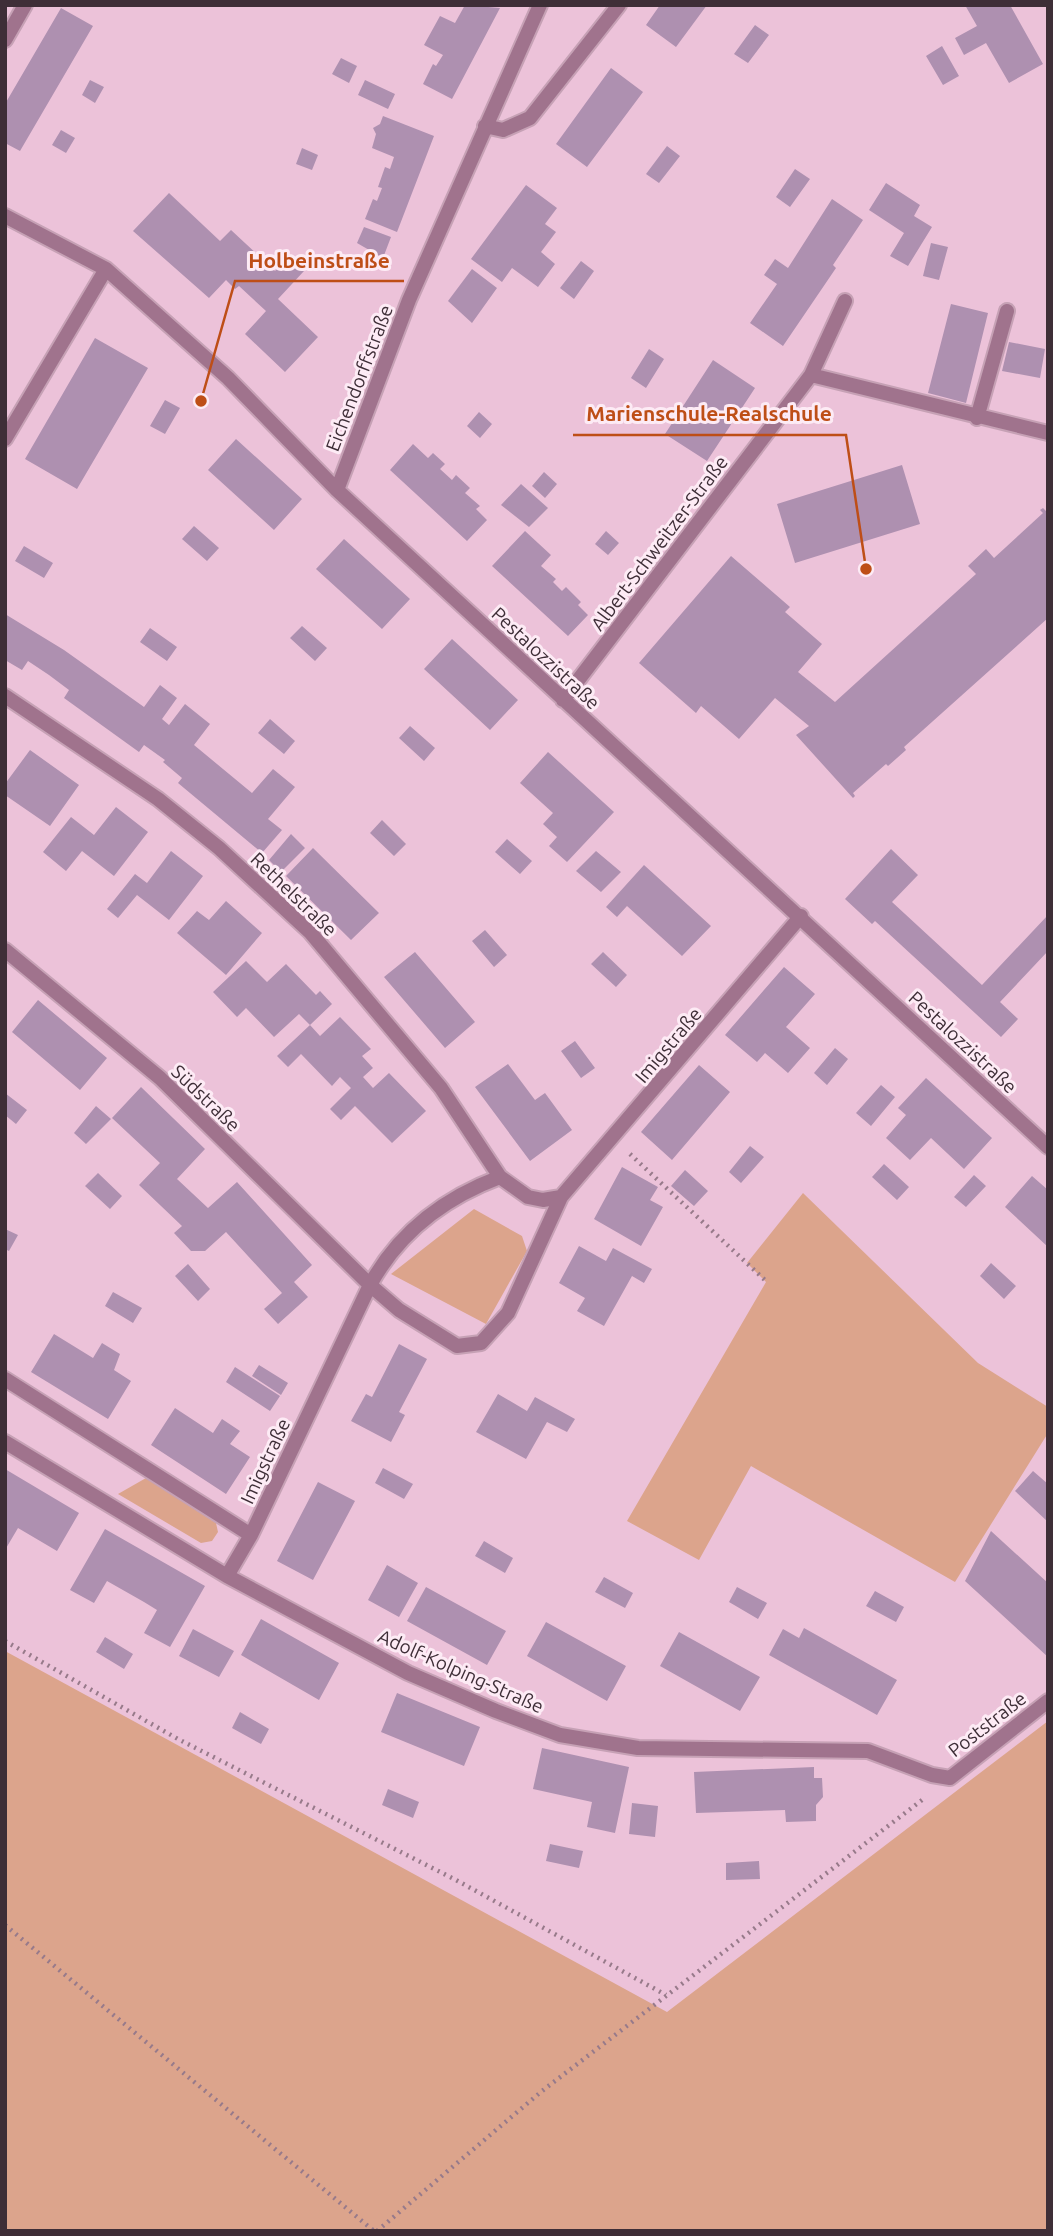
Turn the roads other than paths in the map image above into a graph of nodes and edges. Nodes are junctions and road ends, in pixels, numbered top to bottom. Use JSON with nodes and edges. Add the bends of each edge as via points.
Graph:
{"nodes":[{"id":1,"x":25,"y":5,"type":"edge"},
{"id":2,"x":540,"y":5,"type":"edge"},
{"id":3,"x":619,"y":5,"type":"edge"},
{"id":4,"x":5,"y":40,"type":"edge"},
{"id":5,"x":485,"y":126,"type":"junction"},
{"id":6,"x":5,"y":216,"type":"edge"},
{"id":7,"x":106,"y":269,"type":"junction"},
{"id":8,"x":845,"y":301,"type":"dead end"},
{"id":9,"x":1007,"y":311,"type":"dead end"},
{"id":10,"x":811,"y":375,"type":"junction"},
{"id":11,"x":977,"y":418,"type":"junction"},
{"id":12,"x":1048,"y":433,"type":"edge"},
{"id":13,"x":5,"y":439,"type":"edge"},
{"id":14,"x":337,"y":490,"type":"junction"},
{"id":15,"x":5,"y":696,"type":"edge"},
{"id":16,"x":564,"y":700,"type":"junction"},
{"id":17,"x":801,"y":916,"type":"junction"},
{"id":18,"x":5,"y":950,"type":"edge"},
{"id":19,"x":1048,"y":1147,"type":"edge"},
{"id":20,"x":500,"y":1177,"type":"junction"},
{"id":21,"x":561,"y":1197,"type":"junction"},
{"id":22,"x":370,"y":1285,"type":"junction"},
{"id":23,"x":5,"y":1380,"type":"edge"},
{"id":24,"x":5,"y":1442,"type":"edge"},
{"id":25,"x":251,"y":1535,"type":"junction"},
{"id":26,"x":227,"y":1576,"type":"junction"},
{"id":27,"x":1048,"y":1701,"type":"edge"},
{"id":28,"x":950,"y":1778,"type":"joint"}],
"edges":[{"from":1,"to":4,"type":"street"},
{"from":2,"to":5,"type":"street","name":"Eichendorffstraße"},
{"from":3,"to":5,"type":"street","via":[[530,118],[503,130]]},
{"from":5,"to":14,"type":"street","name":"Eichendorffstraße","via":[[409,300]]},
{"from":6,"to":7,"type":"street","name":"Pestalozzistraße"},
{"from":7,"to":13,"type":"street"},
{"from":7,"to":14,"type":"street","name":"Pestalozzistraße","via":[[228,378]]},
{"from":8,"to":10,"type":"street","name":"Albert-Schweitzer-Straße"},
{"from":9,"to":11,"type":"street"},
{"from":10,"to":11,"type":"street"},
{"from":10,"to":16,"type":"street","name":"Albert-Schweitzer-Straße"},
{"from":11,"to":12,"type":"street"},
{"from":14,"to":16,"type":"street","name":"Pestalozzistraße"},
{"from":15,"to":20,"type":"street","name":"Rethelstraße","via":[[158,799],[219,848],[310,933],[441,1088]]},
{"from":16,"to":17,"type":"street","name":"Pestalozzistraße"},
{"from":17,"to":19,"type":"street","name":"Pestalozzistraße"},
{"from":17,"to":21,"type":"street","name":"Imigstraße"},
{"from":18,"to":22,"type":"street","name":"Südstraße","via":[[160,1078]]},
{"from":20,"to":21,"type":"street","via":[[528,1197]]},
{"from":20,"to":22,"type":"street","name":"Imigstraße","via":[[463,1191],[417,1225],[386,1255]]},
{"from":21,"to":22,"type":"street","name":"Imigstraße","via":[[508,1313],[481,1343],[457,1346],[399,1310]]},
{"from":22,"to":25,"type":"street","name":"Imigstraße"},
{"from":23,"to":25,"type":"street"},
{"from":24,"to":26,"type":"street","name":"Adolf-Kolping-Straße"},
{"from":25,"to":26,"type":"street","name":"Imigstraße"},
{"from":26,"to":28,"type":"street","name":"Adolf-Kolping-Straße","via":[[408,1673],[560,1735],[638,1748],[868,1751]]},
{"from":27,"to":28,"type":"street","name":"Poststraße"}]}
